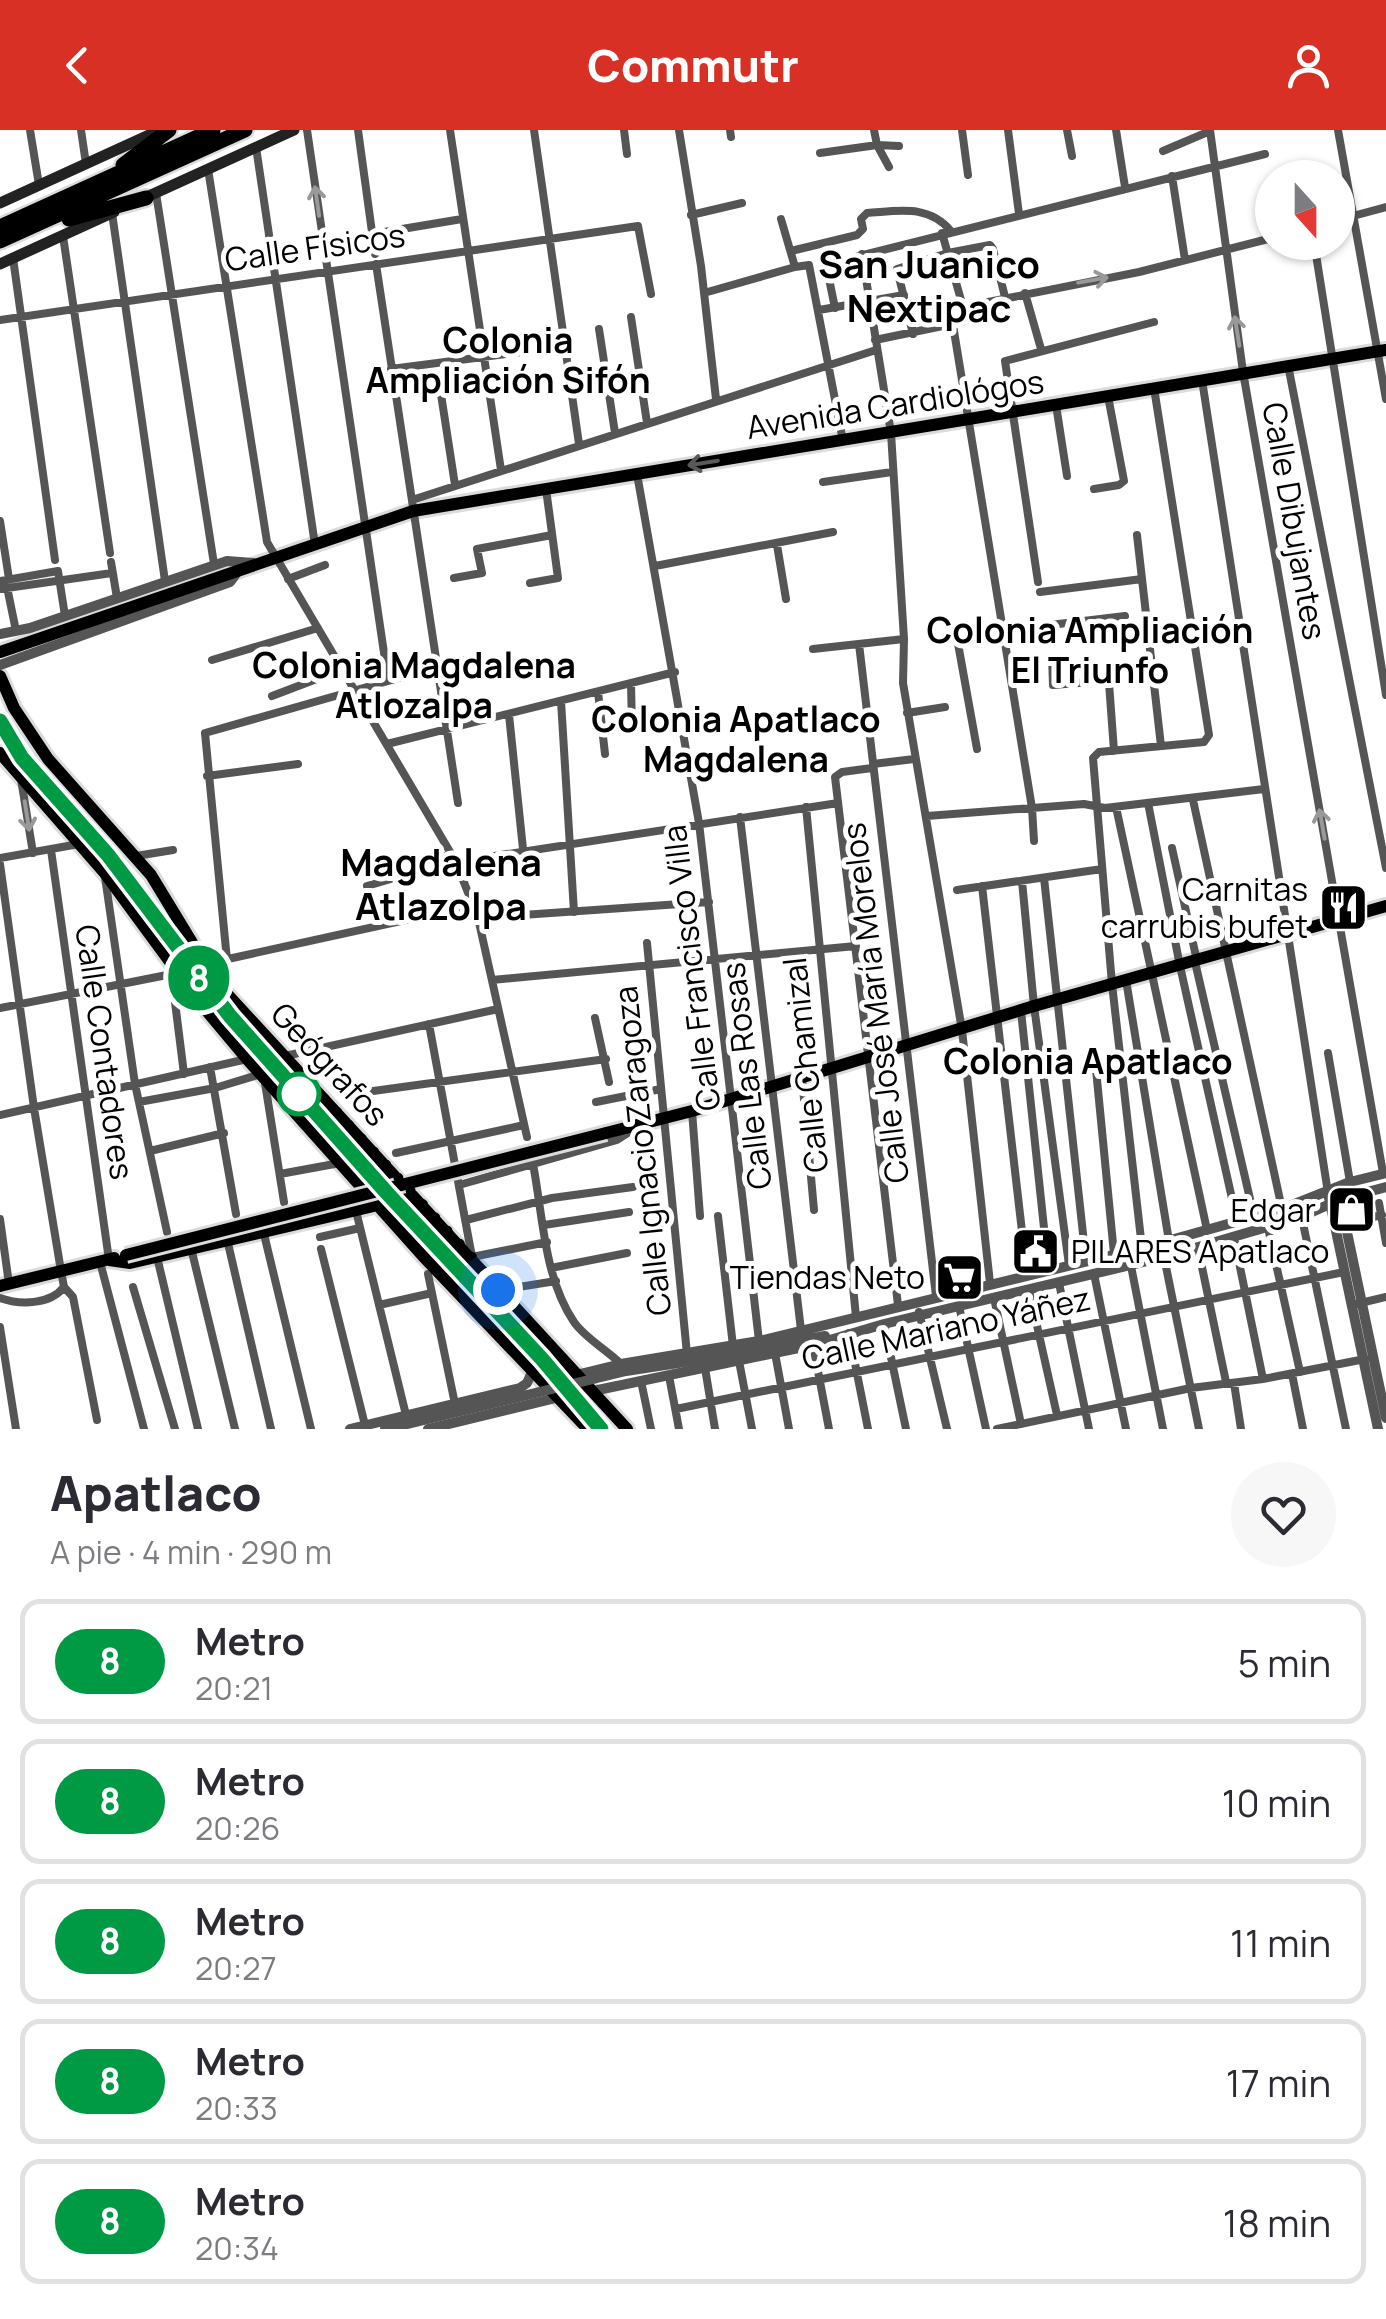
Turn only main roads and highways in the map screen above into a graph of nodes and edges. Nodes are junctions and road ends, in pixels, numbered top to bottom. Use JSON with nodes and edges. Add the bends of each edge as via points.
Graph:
{"nodes":[{"id":1,"x":160,"y":130,"type":"edge"},
{"id":2,"x":169,"y":130,"type":"edge"},
{"id":3,"x":213,"y":130,"type":"edge"},
{"id":4,"x":245,"y":130,"type":"edge"},
{"id":5,"x":294,"y":130,"type":"edge"},
{"id":6,"x":135,"y":136,"type":"edge"},
{"id":7,"x":113,"y":175,"type":"junction"},
{"id":8,"x":151,"y":195,"type":"junction"},
{"id":9,"x":0,"y":203,"type":"edge"},
{"id":10,"x":28,"y":224,"type":"junction"},
{"id":11,"x":0,"y":227,"type":"edge"},
{"id":12,"x":0,"y":242,"type":"edge"},
{"id":13,"x":0,"y":264,"type":"edge"},
{"id":14,"x":1382,"y":351,"type":"edge"},
{"id":15,"x":0,"y":652,"type":"edge"},
{"id":16,"x":0,"y":676,"type":"edge"},
{"id":17,"x":0,"y":753,"type":"edge"},
{"id":18,"x":1386,"y":906,"type":"edge"},
{"id":19,"x":378,"y":1205,"type":"junction"},
{"id":20,"x":104,"y":1261,"type":"junction"},
{"id":21,"x":5,"y":1285,"type":"edge"},
{"id":22,"x":588,"y":1429,"type":"edge"},
{"id":23,"x":628,"y":1429,"type":"edge"}],
"edges":[{"from":1,"to":6,"type":"main road"},
{"from":2,"to":7,"type":"highway"},
{"from":3,"to":7,"type":"highway"},
{"from":4,"to":10,"type":"highway"},
{"from":5,"to":8,"type":"main road"},
{"from":6,"to":9,"type":"main road"},
{"from":7,"to":10,"type":"highway"},
{"from":8,"to":10,"type":"highway"},
{"from":8,"to":13,"type":"main road"},
{"from":10,"to":11,"type":"highway"},
{"from":10,"to":12,"type":"highway"},
{"from":14,"to":15,"type":"main road","name":"Avenida Cardiológos","one_way":true,"via":[[546,490],[413,506]]},
{"from":16,"to":23,"type":"main road","name":"Geógrafos","via":[[48,759],[136,856],[216,982]]},
{"from":17,"to":19,"type":"main road","via":[[104,872],[247,1058]]},
{"from":18,"to":20,"type":"main road","bridge":true,"via":[[692,1111]]},
{"from":19,"to":20,"type":"main road","via":[[130,1263]]},
{"from":19,"to":22,"type":"main road"},
{"from":20,"to":21,"type":"main road"}]}
